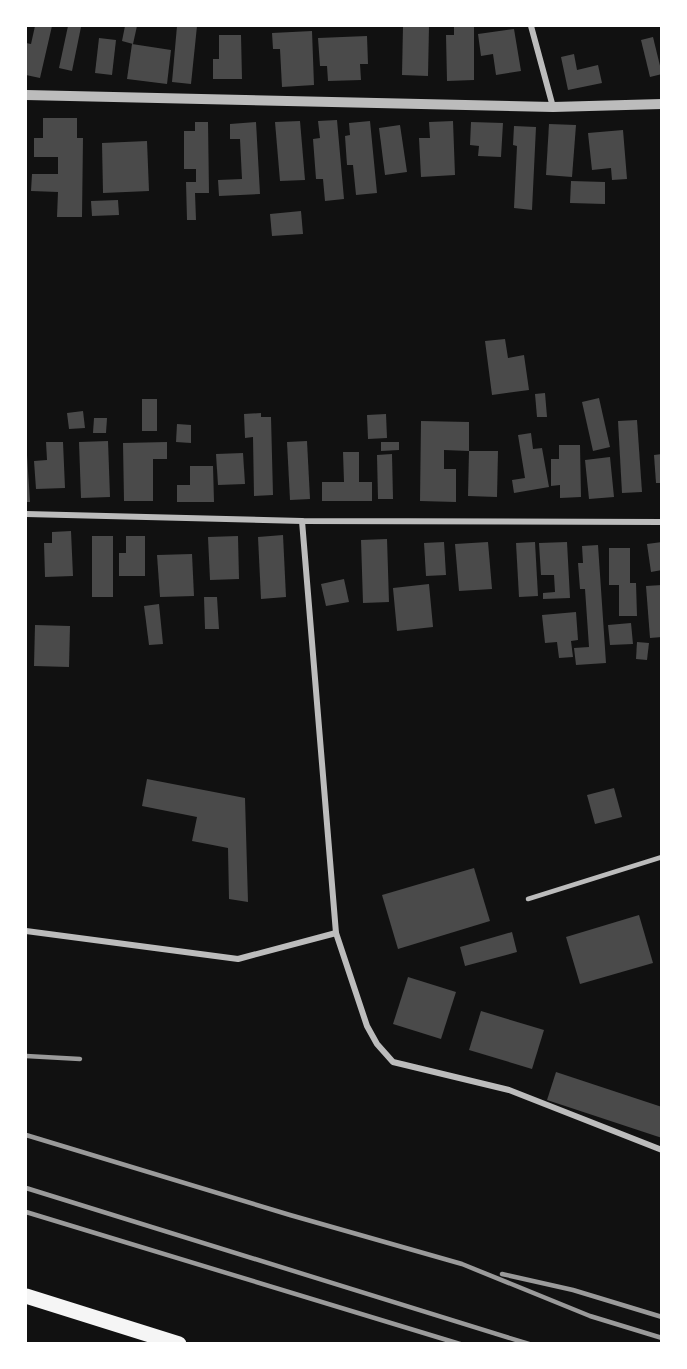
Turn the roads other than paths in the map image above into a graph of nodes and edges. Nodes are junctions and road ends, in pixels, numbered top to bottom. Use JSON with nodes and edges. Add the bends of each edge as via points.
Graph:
{"nodes":[{"id":1,"x":531,"y":26,"type":"edge"},
{"id":2,"x":26,"y":95,"type":"edge"},
{"id":3,"x":662,"y":104,"type":"edge"},
{"id":4,"x":553,"y":107,"type":"junction"},
{"id":5,"x":26,"y":514,"type":"edge"},
{"id":6,"x":302,"y":521,"type":"junction"},
{"id":7,"x":662,"y":522,"type":"edge"},
{"id":8,"x":662,"y":857,"type":"edge"},
{"id":9,"x":528,"y":899,"type":"dead end"},
{"id":10,"x":26,"y":932,"type":"edge"},
{"id":11,"x":336,"y":933,"type":"junction"},
{"id":12,"x":662,"y":1150,"type":"edge"},
{"id":13,"x":26,"y":1296,"type":"edge"},
{"id":14,"x":179,"y":1344,"type":"edge"}],
"edges":[{"from":1,"to":4,"type":"street"},
{"from":2,"to":4,"type":"street"},
{"from":3,"to":4,"type":"street"},
{"from":5,"to":6,"type":"street"},
{"from":6,"to":7,"type":"street"},
{"from":6,"to":11,"type":"street"},
{"from":8,"to":9,"type":"lane"},
{"from":10,"to":11,"type":"street","via":[[238,959]]},
{"from":11,"to":12,"type":"street","via":[[367,1026],[393,1062],[510,1090]]},
{"from":13,"to":14,"type":"main road"}]}
